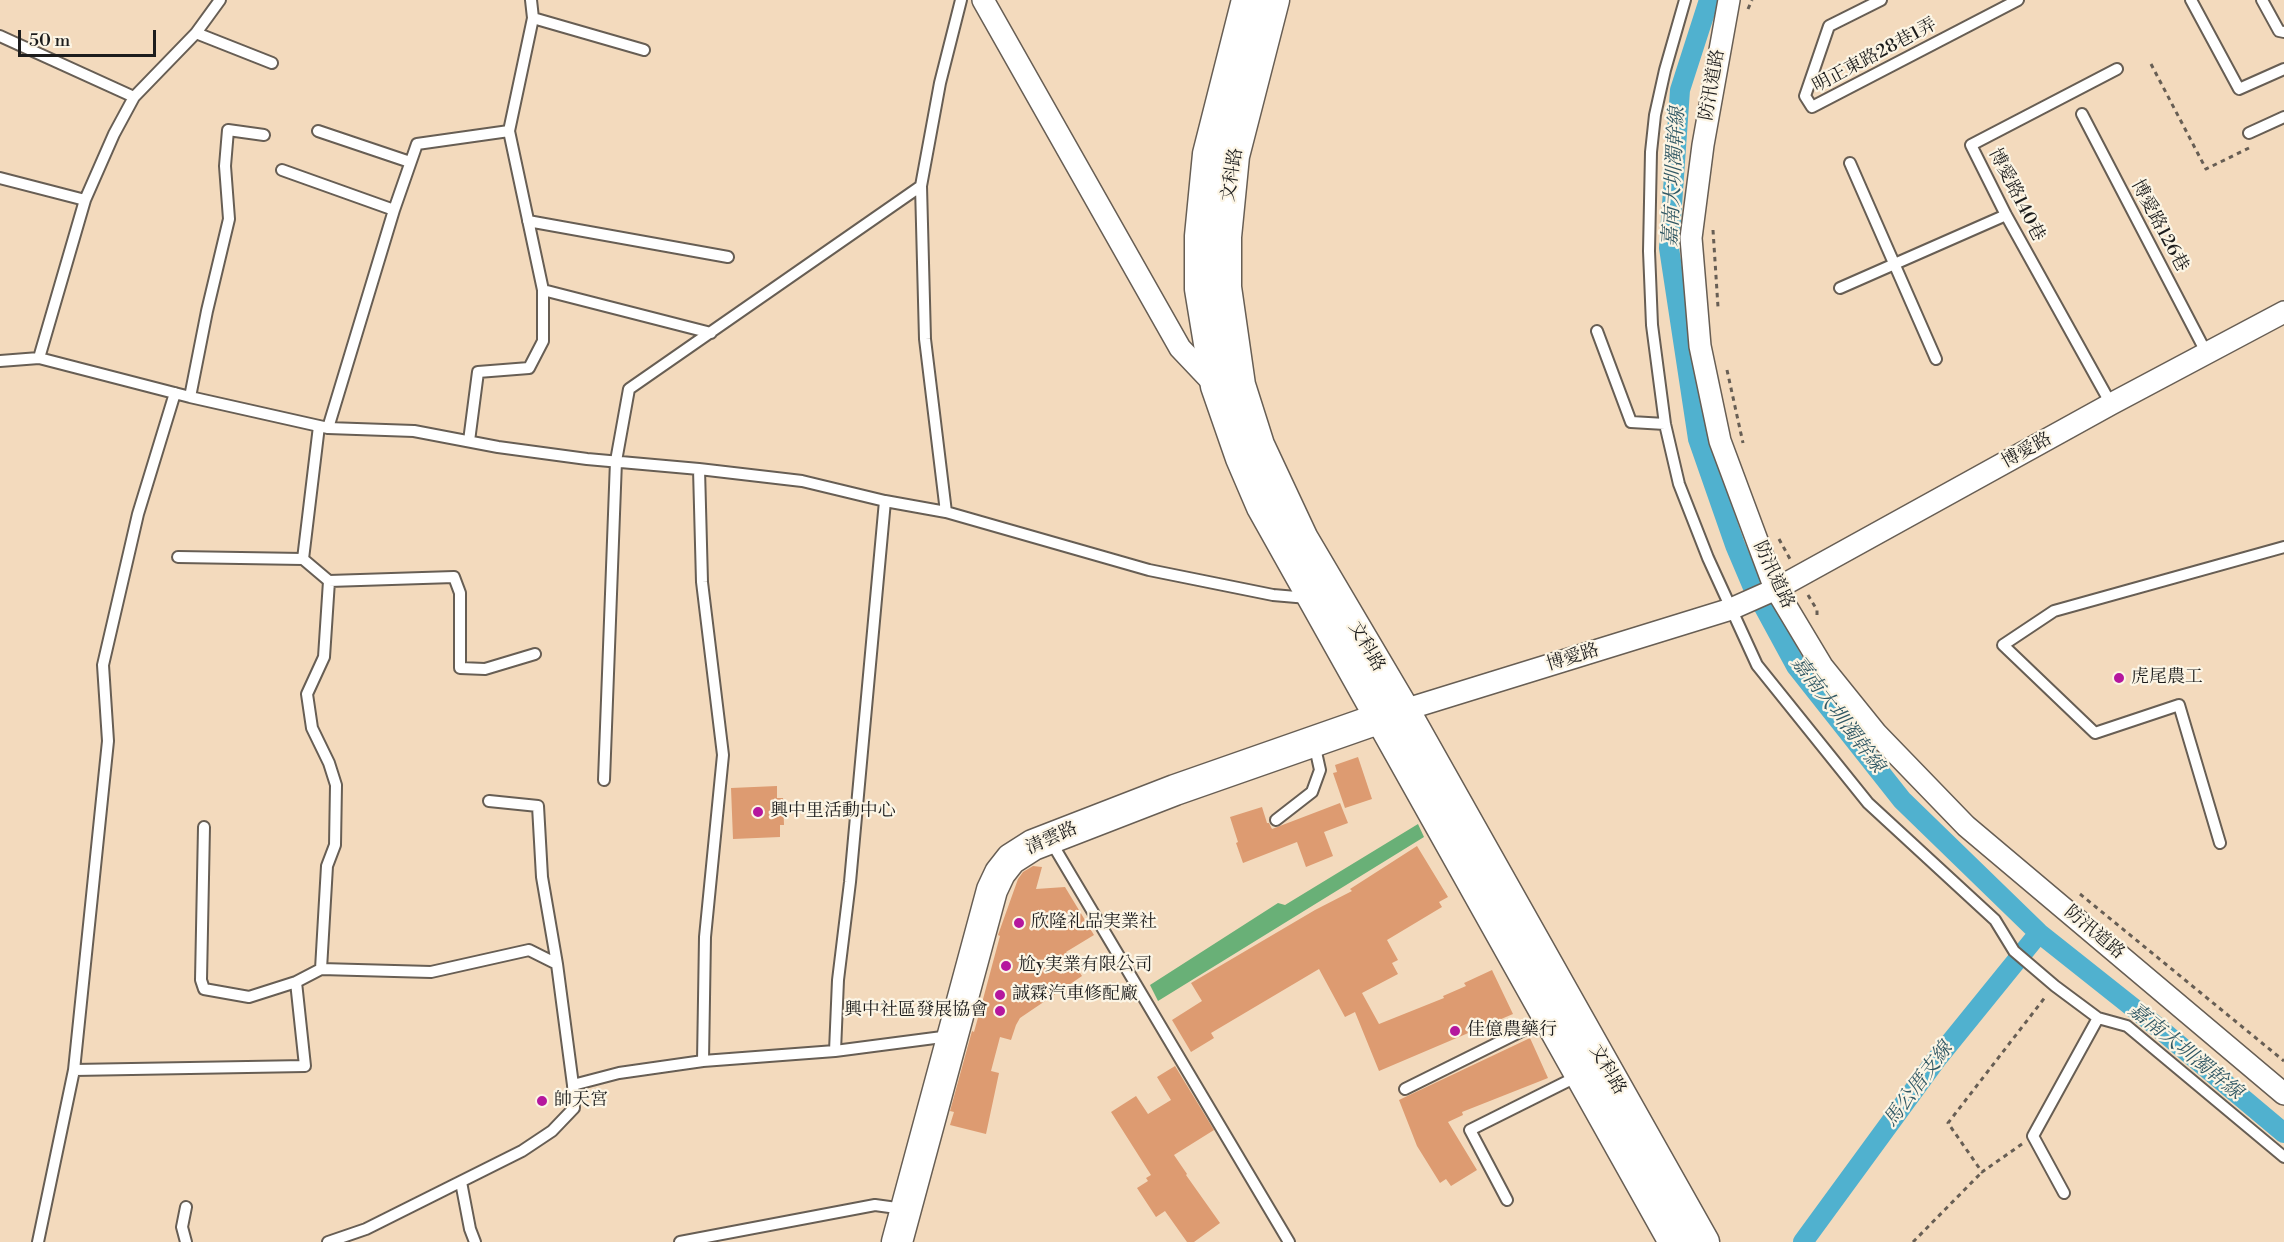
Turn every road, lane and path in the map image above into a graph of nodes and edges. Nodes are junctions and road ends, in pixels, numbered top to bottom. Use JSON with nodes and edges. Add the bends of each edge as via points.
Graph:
{"nodes":[{"id":1,"x":220,"y":0,"type":"edge"},
{"id":2,"x":531,"y":0,"type":"edge"},
{"id":3,"x":961,"y":0,"type":"edge"},
{"id":4,"x":983,"y":0,"type":"edge"},
{"id":5,"x":1246,"y":0,"type":"edge"},
{"id":6,"x":1274,"y":0,"type":"edge"},
{"id":7,"x":1685,"y":0,"type":"edge"},
{"id":8,"x":1729,"y":0,"type":"edge"},
{"id":9,"x":1752,"y":0,"type":"edge"},
{"id":10,"x":1881,"y":0,"type":"edge"},
{"id":11,"x":2018,"y":0,"type":"edge"},
{"id":12,"x":2191,"y":0,"type":"edge"},
{"id":13,"x":2262,"y":0,"type":"edge"},
{"id":14,"x":1747,"y":12,"type":"dead end"},
{"id":15,"x":533,"y":18,"type":"junction"},
{"id":16,"x":2284,"y":32,"type":"edge"},
{"id":17,"x":196,"y":33,"type":"junction"},
{"id":18,"x":0,"y":36,"type":"edge"},
{"id":19,"x":644,"y":50,"type":"dead end"},
{"id":20,"x":272,"y":63,"type":"dead end"},
{"id":21,"x":2151,"y":64,"type":"dead end"},
{"id":22,"x":2118,"y":69,"type":"dead end"},
{"id":23,"x":2284,"y":69,"type":"edge"},
{"id":24,"x":134,"y":98,"type":"junction"},
{"id":25,"x":2082,"y":114,"type":"dead end"},
{"id":26,"x":2284,"y":117,"type":"edge"},
{"id":27,"x":509,"y":130,"type":"junction"},
{"id":28,"x":318,"y":131,"type":"dead end"},
{"id":29,"x":2249,"y":133,"type":"joint"},
{"id":30,"x":264,"y":135,"type":"dead end"},
{"id":31,"x":410,"y":162,"type":"junction"},
{"id":32,"x":1850,"y":163,"type":"dead end"},
{"id":33,"x":282,"y":170,"type":"dead end"},
{"id":34,"x":0,"y":178,"type":"edge"},
{"id":35,"x":921,"y":186,"type":"junction"},
{"id":36,"x":85,"y":200,"type":"junction"},
{"id":37,"x":394,"y":210,"type":"junction"},
{"id":38,"x":2006,"y":215,"type":"junction"},
{"id":39,"x":528,"y":221,"type":"junction"},
{"id":40,"x":1713,"y":227,"type":"dead end"},
{"id":41,"x":728,"y":257,"type":"dead end"},
{"id":42,"x":1895,"y":264,"type":"junction"},
{"id":43,"x":1840,"y":288,"type":"dead end"},
{"id":44,"x":543,"y":290,"type":"junction"},
{"id":45,"x":1718,"y":307,"type":"dead end"},
{"id":46,"x":2284,"y":312,"type":"edge"},
{"id":47,"x":1597,"y":331,"type":"dead end"},
{"id":48,"x":711,"y":333,"type":"junction"},
{"id":49,"x":2207,"y":354,"type":"junction"},
{"id":50,"x":39,"y":358,"type":"junction"},
{"id":51,"x":1936,"y":358,"type":"dead end"},
{"id":52,"x":0,"y":361,"type":"edge"},
{"id":53,"x":1726,"y":365,"type":"dead end"},
{"id":54,"x":1228,"y":386,"type":"junction"},
{"id":55,"x":175,"y":393,"type":"junction"},
{"id":56,"x":190,"y":397,"type":"junction"},
{"id":57,"x":2111,"y":404,"type":"junction"},
{"id":58,"x":1665,"y":424,"type":"junction"},
{"id":59,"x":324,"y":427,"type":"junction"},
{"id":60,"x":470,"y":441,"type":"junction"},
{"id":61,"x":1744,"y":445,"type":"dead end"},
{"id":62,"x":616,"y":462,"type":"junction"},
{"id":63,"x":699,"y":469,"type":"junction"},
{"id":64,"x":885,"y":501,"type":"junction"},
{"id":65,"x":946,"y":512,"type":"junction"},
{"id":66,"x":1775,"y":530,"type":"dead end"},
{"id":67,"x":2284,"y":547,"type":"edge"},
{"id":68,"x":178,"y":557,"type":"dead end"},
{"id":69,"x":303,"y":559,"type":"junction"},
{"id":70,"x":1799,"y":577,"type":"junction"},
{"id":71,"x":329,"y":581,"type":"junction"},
{"id":72,"x":1773,"y":590,"type":"junction"},
{"id":73,"x":1327,"y":599,"type":"junction"},
{"id":74,"x":1736,"y":607,"type":"junction"},
{"id":75,"x":1818,"y":624,"type":"dead end"},
{"id":76,"x":536,"y":654,"type":"dead end"},
{"id":77,"x":1392,"y":714,"type":"junction"},
{"id":78,"x":1314,"y":742,"type":"junction"},
{"id":79,"x":604,"y":780,"type":"dead end"},
{"id":80,"x":489,"y":801,"type":"dead end"},
{"id":81,"x":1276,"y":820,"type":"dead end"},
{"id":82,"x":204,"y":827,"type":"dead end"},
{"id":83,"x":1049,"y":838,"type":"junction"},
{"id":84,"x":2220,"y":843,"type":"dead end"},
{"id":85,"x":2072,"y":887,"type":"dead end"},
{"id":86,"x":557,"y":964,"type":"junction"},
{"id":87,"x":321,"y":969,"type":"junction"},
{"id":88,"x":297,"y":982,"type":"junction"},
{"id":89,"x":2055,"y":986,"type":"junction"},
{"id":90,"x":1549,"y":1017,"type":"junction"},
{"id":91,"x":2098,"y":1018,"type":"junction"},
{"id":92,"x":952,"y":1036,"type":"junction"},
{"id":93,"x":835,"y":1051,"type":"junction"},
{"id":94,"x":703,"y":1061,"type":"junction"},
{"id":95,"x":2284,"y":1061,"type":"edge"},
{"id":96,"x":74,"y":1070,"type":"junction"},
{"id":97,"x":1581,"y":1074,"type":"junction"},
{"id":98,"x":573,"y":1085,"type":"junction"},
{"id":99,"x":1405,"y":1089,"type":"dead end"},
{"id":100,"x":2284,"y":1094,"type":"edge"},
{"id":101,"x":2033,"y":1136,"type":"junction"},
{"id":102,"x":2284,"y":1157,"type":"edge"},
{"id":103,"x":1982,"y":1172,"type":"junction"},
{"id":104,"x":461,"y":1182,"type":"junction"},
{"id":105,"x":2064,"y":1193,"type":"dead end"},
{"id":106,"x":1507,"y":1200,"type":"dead end"},
{"id":107,"x":186,"y":1207,"type":"dead end"},
{"id":108,"x":906,"y":1209,"type":"junction"},
{"id":109,"x":38,"y":1242,"type":"edge"},
{"id":110,"x":186,"y":1242,"type":"edge"},
{"id":111,"x":328,"y":1242,"type":"edge"},
{"id":112,"x":475,"y":1242,"type":"edge"},
{"id":113,"x":680,"y":1242,"type":"edge"},
{"id":114,"x":897,"y":1242,"type":"edge"},
{"id":115,"x":1288,"y":1242,"type":"edge"},
{"id":116,"x":1674,"y":1242,"type":"edge"},
{"id":117,"x":1704,"y":1242,"type":"edge"},
{"id":118,"x":1913,"y":1242,"type":"edge"}],
"edges":[{"from":1,"to":17,"type":"lane"},
{"from":2,"to":15,"type":"lane"},
{"from":3,"to":35,"type":"lane","via":[[940,83]]},
{"from":4,"to":54,"type":"street","via":[[1180,348]]},
{"from":5,"to":54,"type":"main road","name":"文科路","via":[[1208,154],[1200,236],[1200,289]]},
{"from":6,"to":54,"type":"main road","name":"文科路","via":[[1234,156],[1227,213]]},
{"from":7,"to":58,"type":"lane","via":[[1665,70],[1651,152],[1652,325]]},
{"from":8,"to":72,"type":"street","name":"防汛道路","via":[[1691,238],[1700,346],[1720,441]]},
{"from":9,"to":14,"type":"path"},
{"from":10,"to":11,"type":"lane","name":"明正東路28巷1弄","via":[[1829,26],[1805,96],[1812,107]]},
{"from":12,"to":23,"type":"lane","via":[[2239,89]]},
{"from":13,"to":16,"type":"lane","via":[[2279,31]]},
{"from":15,"to":19,"type":"lane"},
{"from":15,"to":27,"type":"lane"},
{"from":17,"to":20,"type":"lane"},
{"from":17,"to":24,"type":"lane"},
{"from":18,"to":24,"type":"lane"},
{"from":21,"to":29,"type":"path","via":[[2206,169],[2252,147]]},
{"from":22,"to":38,"type":"lane","name":"博愛路140巷","via":[[1971,145]]},
{"from":24,"to":36,"type":"lane"},
{"from":25,"to":49,"type":"lane","name":"博愛路126巷"},
{"from":26,"to":29,"type":"lane"},
{"from":27,"to":31,"type":"lane","via":[[417,144]]},
{"from":27,"to":39,"type":"lane"},
{"from":28,"to":31,"type":"lane"},
{"from":30,"to":56,"type":"lane","via":[[228,130],[225,166],[229,219]]},
{"from":31,"to":37,"type":"lane"},
{"from":32,"to":42,"type":"lane"},
{"from":33,"to":37,"type":"lane"},
{"from":34,"to":36,"type":"lane"},
{"from":35,"to":48,"type":"lane"},
{"from":35,"to":65,"type":"lane","via":[[925,339]]},
{"from":36,"to":50,"type":"lane"},
{"from":37,"to":59,"type":"lane"},
{"from":38,"to":42,"type":"lane"},
{"from":38,"to":57,"type":"lane","name":"博愛路140巷"},
{"from":39,"to":41,"type":"lane"},
{"from":39,"to":44,"type":"lane"},
{"from":40,"to":45,"type":"path"},
{"from":42,"to":43,"type":"lane"},
{"from":42,"to":51,"type":"lane"},
{"from":44,"to":48,"type":"lane"},
{"from":44,"to":60,"type":"lane","via":[[543,341],[529,368],[478,372]]},
{"from":46,"to":49,"type":"street","name":"博愛路"},
{"from":47,"to":58,"type":"lane","via":[[1631,422]]},
{"from":48,"to":62,"type":"lane","via":[[629,389]]},
{"from":49,"to":57,"type":"street","name":"博愛路"},
{"from":50,"to":52,"type":"lane"},
{"from":50,"to":55,"type":"lane"},
{"from":53,"to":61,"type":"path"},
{"from":54,"to":73,"type":"main road","name":"文科路","via":[[1241,458],[1262,507]]},
{"from":55,"to":56,"type":"lane"},
{"from":55,"to":96,"type":"lane","via":[[138,514],[103,665],[108,741]]},
{"from":56,"to":59,"type":"lane"},
{"from":57,"to":70,"type":"street","name":"博愛路"},
{"from":58,"to":74,"type":"lane","via":[[1678,484]]},
{"from":59,"to":60,"type":"lane","via":[[414,431]]},
{"from":59,"to":69,"type":"lane"},
{"from":60,"to":62,"type":"lane"},
{"from":62,"to":63,"type":"lane"},
{"from":62,"to":79,"type":"lane"},
{"from":63,"to":64,"type":"lane","via":[[802,481]]},
{"from":63,"to":94,"type":"lane","via":[[702,582],[723,755],[705,937]]},
{"from":64,"to":65,"type":"lane"},
{"from":64,"to":93,"type":"lane","via":[[838,980]]},
{"from":65,"to":73,"type":"lane","via":[[1149,570],[1273,595]]},
{"from":66,"to":70,"type":"path"},
{"from":67,"to":84,"type":"lane","via":[[2054,611],[2003,645],[2095,733],[2179,705]]},
{"from":68,"to":69,"type":"lane"},
{"from":69,"to":71,"type":"lane"},
{"from":70,"to":72,"type":"street","name":"博愛路"},
{"from":70,"to":75,"type":"path","via":[[1817,610]]},
{"from":71,"to":76,"type":"lane","via":[[454,577],[460,593],[460,668],[485,669]]},
{"from":71,"to":87,"type":"lane","via":[[324,657],[307,694],[312,729],[336,785],[335,845],[327,866]]},
{"from":72,"to":74,"type":"street","name":"博愛路"},
{"from":72,"to":100,"type":"street","name":"防汛道路","via":[[1822,666],[1862,716],[1966,826]]},
{"from":73,"to":77,"type":"main road","name":"文科路"},
{"from":74,"to":77,"type":"street","name":"博愛路"},
{"from":74,"to":89,"type":"lane","via":[[1757,665],[1868,803],[1995,920],[2014,951]]},
{"from":77,"to":78,"type":"main road","name":"清雲路"},
{"from":77,"to":90,"type":"main road","name":"文科路"},
{"from":77,"to":117,"type":"main road","name":"文科路"},
{"from":78,"to":81,"type":"lane","via":[[1320,770],[1312,792]]},
{"from":78,"to":83,"type":"main road","name":"清雲路"},
{"from":80,"to":86,"type":"lane","via":[[538,806],[542,877]]},
{"from":82,"to":88,"type":"lane","via":[[204,989],[249,997]]},
{"from":83,"to":92,"type":"main road","name":"清雲路","via":[[1011,859],[1000,873]]},
{"from":83,"to":115,"type":"lane"},
{"from":85,"to":95,"type":"path"},
{"from":86,"to":87,"type":"lane","via":[[529,950],[431,972]]},
{"from":86,"to":98,"type":"lane"},
{"from":87,"to":88,"type":"lane"},
{"from":88,"to":96,"type":"lane","via":[[304,1066]]},
{"from":89,"to":91,"type":"lane"},
{"from":89,"to":103,"type":"path","via":[[1948,1124]]},
{"from":90,"to":97,"type":"main road","name":"文科路"},
{"from":90,"to":99,"type":"lane"},
{"from":91,"to":101,"type":"lane"},
{"from":91,"to":102,"type":"lane","via":[[2127,1026]]},
{"from":92,"to":93,"type":"lane"},
{"from":92,"to":108,"type":"main road","name":"清雲路"},
{"from":93,"to":94,"type":"lane"},
{"from":94,"to":98,"type":"lane","via":[[620,1073]]},
{"from":96,"to":109,"type":"lane"},
{"from":97,"to":106,"type":"lane","via":[[1470,1130]]},
{"from":97,"to":116,"type":"main road","name":"文科路"},
{"from":98,"to":104,"type":"lane","via":[[574,1108],[552,1131]]},
{"from":101,"to":103,"type":"path"},
{"from":101,"to":105,"type":"lane"},
{"from":103,"to":118,"type":"path"},
{"from":104,"to":111,"type":"lane","via":[[366,1229]]},
{"from":104,"to":112,"type":"lane"},
{"from":107,"to":110,"type":"lane","via":[[182,1227]]},
{"from":108,"to":113,"type":"lane","via":[[875,1205]]},
{"from":108,"to":114,"type":"main road","name":"清雲路"}]}
